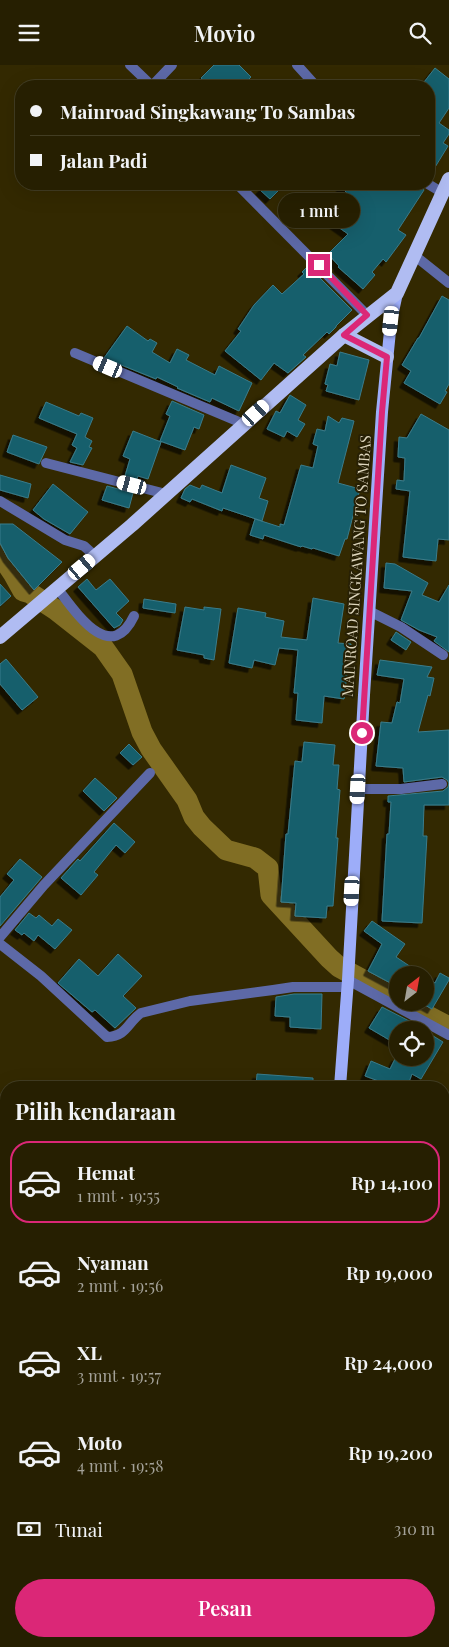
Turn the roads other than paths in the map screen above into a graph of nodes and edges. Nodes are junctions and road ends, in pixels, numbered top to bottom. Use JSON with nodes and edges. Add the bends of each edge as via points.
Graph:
{"nodes":[{"id":1,"x":130,"y":65,"type":"edge"},
{"id":2,"x":172,"y":65,"type":"edge"},
{"id":3,"x":297,"y":65,"type":"edge"},
{"id":4,"x":146,"y":80,"type":"edge"},
{"id":5,"x":158,"y":80,"type":"edge"},
{"id":6,"x":311,"y":80,"type":"edge"},
{"id":7,"x":449,"y":179,"type":"edge"},
{"id":8,"x":435,"y":188,"type":"edge"},
{"id":9,"x":243,"y":190,"type":"edge"},
{"id":10,"x":443,"y":193,"type":"junction"},
{"id":11,"x":414,"y":255,"type":"junction"},
{"id":12,"x":449,"y":283,"type":"edge"},
{"id":13,"x":397,"y":293,"type":"junction"},
{"id":14,"x":367,"y":315,"type":"junction"},
{"id":15,"x":344,"y":335,"type":"junction"},
{"id":16,"x":75,"y":353,"type":"dead end"},
{"id":17,"x":387,"y":357,"type":"junction"},
{"id":18,"x":244,"y":424,"type":"junction"},
{"id":19,"x":46,"y":463,"type":"dead end"},
{"id":20,"x":166,"y":494,"type":"junction"},
{"id":21,"x":0,"y":501,"type":"edge"},
{"id":22,"x":95,"y":556,"type":"junction"},
{"id":23,"x":55,"y":589,"type":"junction"},
{"id":24,"x":369,"y":611,"type":"junction"},
{"id":25,"x":134,"y":616,"type":"dead end"},
{"id":26,"x":0,"y":637,"type":"edge"},
{"id":27,"x":443,"y":655,"type":"dead end"},
{"id":28,"x":150,"y":773,"type":"dead end"},
{"id":29,"x":442,"y":784,"type":"dead end"},
{"id":30,"x":358,"y":789,"type":"junction"},
{"id":31,"x":0,"y":937,"type":"edge"},
{"id":32,"x":0,"y":944,"type":"edge"},
{"id":33,"x":347,"y":984,"type":"junction"},
{"id":34,"x":449,"y":1035,"type":"edge"},
{"id":35,"x":340,"y":1081,"type":"edge"}],
"edges":[{"from":1,"to":4,"type":"street"},
{"from":2,"to":5,"type":"street"},
{"from":3,"to":6,"type":"street"},
{"from":7,"to":10,"type":"highway","name":"MAINROAD SINGKAWANG TO SAMBAS"},
{"from":8,"to":10,"type":"street"},
{"from":9,"to":14,"type":"street"},
{"from":10,"to":11,"type":"highway","name":"MAINROAD SINGKAWANG TO SAMBAS"},
{"from":11,"to":12,"type":"street"},
{"from":11,"to":13,"type":"highway","name":"MAINROAD SINGKAWANG TO SAMBAS"},
{"from":13,"to":14,"type":"highway"},
{"from":13,"to":17,"type":"main road","name":"MAINROAD SINGKAWANG TO SAMBAS"},
{"from":14,"to":15,"type":"highway"},
{"from":15,"to":17,"type":"highway"},
{"from":15,"to":18,"type":"highway"},
{"from":16,"to":18,"type":"street"},
{"from":17,"to":24,"type":"main road","name":"MAINROAD SINGKAWANG TO SAMBAS"},
{"from":18,"to":20,"type":"highway"},
{"from":19,"to":20,"type":"street"},
{"from":20,"to":22,"type":"highway"},
{"from":21,"to":22,"type":"street","via":[[65,540],[84,546]]},
{"from":22,"to":23,"type":"highway"},
{"from":23,"to":25,"type":"street","via":[[87,625],[104,636],[123,633]]},
{"from":23,"to":26,"type":"highway"},
{"from":24,"to":27,"type":"street","via":[[401,627]]},
{"from":24,"to":30,"type":"main road","name":"MAINROAD SINGKAWANG TO SAMBAS"},
{"from":28,"to":31,"type":"street","via":[[44,885]]},
{"from":29,"to":30,"type":"street","via":[[401,789]]},
{"from":30,"to":33,"type":"main road","name":"MAINROAD SINGKAWANG TO SAMBAS"},
{"from":32,"to":33,"type":"street","via":[[48,982],[107,1037],[122,1033],[140,1013],[190,1001],[293,987]]},
{"from":33,"to":34,"type":"street"},
{"from":33,"to":35,"type":"main road","name":"MAINROAD SINGKAWANG TO SAMBAS"}]}
